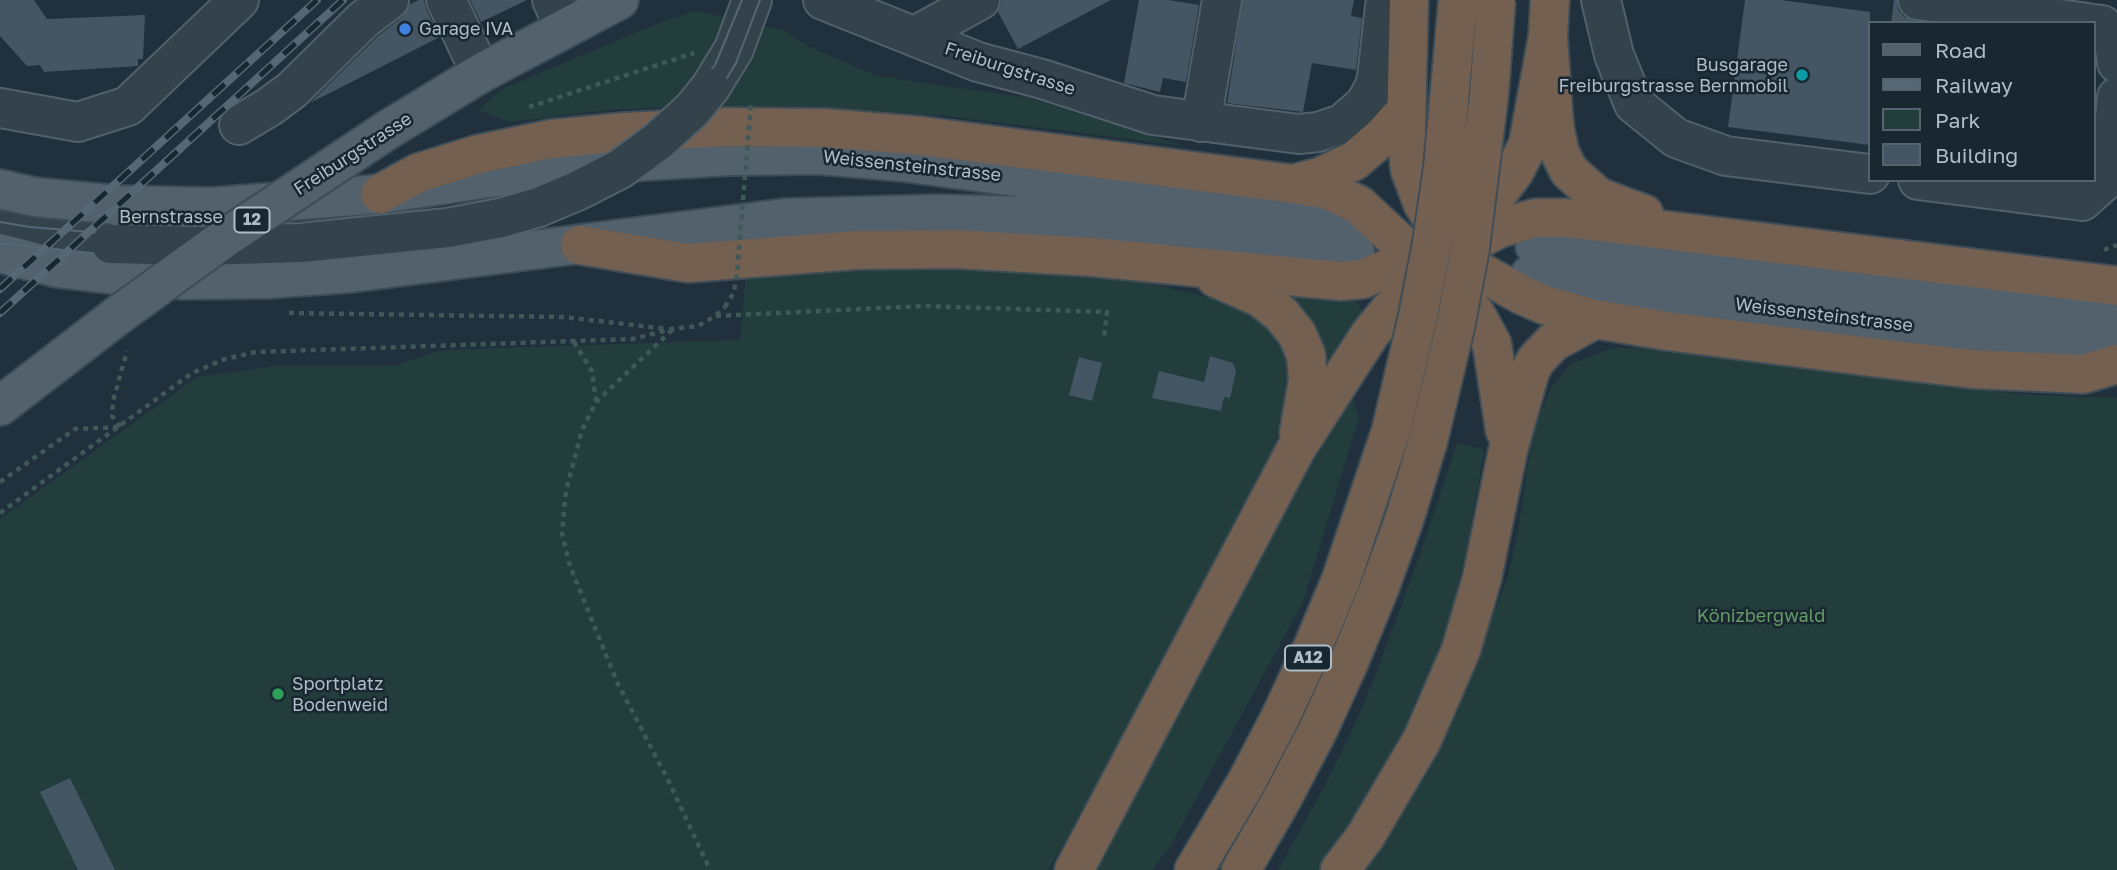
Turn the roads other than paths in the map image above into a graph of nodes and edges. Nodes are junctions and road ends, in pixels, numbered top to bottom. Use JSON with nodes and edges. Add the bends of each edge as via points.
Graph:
{"nodes":[{"id":1,"x":239,"y":0,"type":"edge"},
{"id":2,"x":389,"y":0,"type":"edge"},
{"id":3,"x":446,"y":0,"type":"edge"},
{"id":4,"x":619,"y":0,"type":"edge"},
{"id":5,"x":752,"y":0,"type":"edge"},
{"id":6,"x":823,"y":0,"type":"edge"},
{"id":7,"x":980,"y":0,"type":"edge"},
{"id":8,"x":1222,"y":0,"type":"edge"},
{"id":9,"x":1458,"y":0,"type":"edge"},
{"id":10,"x":1496,"y":0,"type":"edge"},
{"id":11,"x":1601,"y":0,"type":"edge"},
{"id":12,"x":1918,"y":0,"type":"edge"},
{"id":13,"x":1397,"y":3,"type":"edge"},
{"id":14,"x":558,"y":14,"type":"edge"},
{"id":15,"x":1549,"y":18,"type":"edge"},
{"id":16,"x":2073,"y":21,"type":"edge"},
{"id":17,"x":2096,"y":24,"type":"edge"},
{"id":18,"x":915,"y":36,"type":"junction"},
{"id":19,"x":2117,"y":63,"type":"edge"},
{"id":20,"x":481,"y":73,"type":"junction"},
{"id":21,"x":2117,"y":97,"type":"edge"},
{"id":22,"x":0,"y":108,"type":"edge"},
{"id":23,"x":1406,"y":110,"type":"junction"},
{"id":24,"x":1201,"y":122,"type":"junction"},
{"id":25,"x":239,"y":125,"type":"dead end"},
{"id":26,"x":1868,"y":174,"type":"edge"},
{"id":27,"x":1934,"y":182,"type":"edge"},
{"id":28,"x":1293,"y":184,"type":"junction"},
{"id":29,"x":0,"y":189,"type":"edge"},
{"id":30,"x":380,"y":194,"type":"junction"},
{"id":31,"x":0,"y":229,"type":"edge"},
{"id":32,"x":1699,"y":233,"type":"junction"},
{"id":33,"x":580,"y":245,"type":"junction"},
{"id":34,"x":1437,"y":255,"type":"junction"},
{"id":35,"x":1180,"y":264,"type":"junction"},
{"id":36,"x":2115,"y":293,"type":"edge"},
{"id":37,"x":1595,"y":319,"type":"junction"},
{"id":38,"x":2117,"y":353,"type":"edge"},
{"id":39,"x":2117,"y":364,"type":"edge"},
{"id":40,"x":0,"y":406,"type":"edge"},
{"id":41,"x":1296,"y":449,"type":"junction"},
{"id":42,"x":1508,"y":450,"type":"junction"},
{"id":43,"x":1074,"y":870,"type":"edge"},
{"id":44,"x":1194,"y":870,"type":"edge"},
{"id":45,"x":1241,"y":870,"type":"edge"},
{"id":46,"x":1340,"y":870,"type":"edge"}],
"edges":[{"from":1,"to":22,"type":"street","via":[[128,106],[78,122]]},
{"from":2,"to":25,"type":"street","via":[[292,90]]},
{"from":3,"to":20,"type":"street"},
{"from":4,"to":14,"type":"main road","name":"Freiburgstrasse","number":"12"},
{"from":5,"to":31,"type":"street","bridge":true,"via":[[734,49],[692,110],[620,169],[539,207],[447,228],[300,243],[111,244],[32,237]]},
{"from":6,"to":18,"type":"street","name":"Freiburgstrasse"},
{"from":7,"to":18,"type":"street"},
{"from":8,"to":24,"type":"street"},
{"from":9,"to":44,"type":"highway","number":"A12","bridge":true,"via":[[1432,243],[1391,431],[1312,649],[1280,718]]},
{"from":10,"to":45,"type":"highway","number":"A12","bridge":true,"via":[[1470,248],[1428,441],[1396,543],[1349,662],[1318,730]]},
{"from":11,"to":26,"type":"street","via":[[1614,55],[1634,104],[1676,138],[1726,156]]},
{"from":12,"to":16,"type":"street"},
{"from":13,"to":23,"type":"highway","via":[[1408,48]]},
{"from":13,"to":24,"type":"street","name":"Freiburgstrasse","via":[[1374,88],[1365,104],[1342,124],[1299,134]]},
{"from":14,"to":20,"type":"main road","name":"Freiburgstrasse","number":"12"},
{"from":15,"to":32,"type":"highway","via":[[1555,131],[1569,171],[1598,197]]},
{"from":15,"to":34,"type":"highway","via":[[1528,145],[1488,206]]},
{"from":17,"to":19,"type":"street","via":[[2102,25],[2115,48]]},
{"from":18,"to":24,"type":"street","name":"Freiburgstrasse","via":[[978,62],[1153,115]]},
{"from":20,"to":40,"type":"main road","name":"Freiburgstrasse","number":"12","bridge":true,"via":[[222,240],[122,333]]},
{"from":21,"to":27,"type":"street","via":[[2109,177],[2082,201]]},
{"from":23,"to":28,"type":"highway","via":[[1354,161],[1338,171]]},
{"from":23,"to":34,"type":"highway","via":[[1410,170]]},
{"from":28,"to":30,"type":"highway","via":[[922,136],[825,128],[726,127],[551,139],[418,173]]},
{"from":28,"to":34,"type":"highway","via":[[1328,190],[1359,205]]},
{"from":29,"to":30,"type":"main road","name":"Bernstrasse","via":[[118,205],[212,207]]},
{"from":30,"to":31,"type":"main road","name":"Bernstrasse","via":[[293,213],[207,219],[29,209]]},
{"from":30,"to":33,"type":"main road","name":"Weissensteinstrasse","via":[[579,165],[820,155],[903,162],[1357,237],[936,214],[785,218]]},
{"from":31,"to":33,"type":"main road","via":[[57,268],[184,281],[351,274]]},
{"from":32,"to":34,"type":"highway","via":[[1536,218]]},
{"from":32,"to":36,"type":"highway"},
{"from":33,"to":35,"type":"highway","via":[[688,263],[857,250],[955,249]]},
{"from":34,"to":35,"type":"highway","via":[[1363,279],[1340,281]]},
{"from":34,"to":37,"type":"highway","via":[[1468,265],[1520,295]]},
{"from":34,"to":41,"type":"highway","via":[[1370,334]]},
{"from":34,"to":42,"type":"highway","via":[[1492,344]]},
{"from":35,"to":41,"type":"highway","via":[[1261,298],[1297,334],[1306,355],[1308,380]]},
{"from":36,"to":38,"type":"main road","name":"Weissensteinstrasse","via":[[1938,299],[1532,261]]},
{"from":37,"to":39,"type":"highway","via":[[1972,369],[2083,374]]},
{"from":37,"to":42,"type":"highway","via":[[1553,342],[1536,360],[1523,388]]},
{"from":41,"to":43,"type":"highway"},
{"from":42,"to":46,"type":"highway","via":[[1482,578],[1461,650],[1422,740],[1365,837]]}]}
